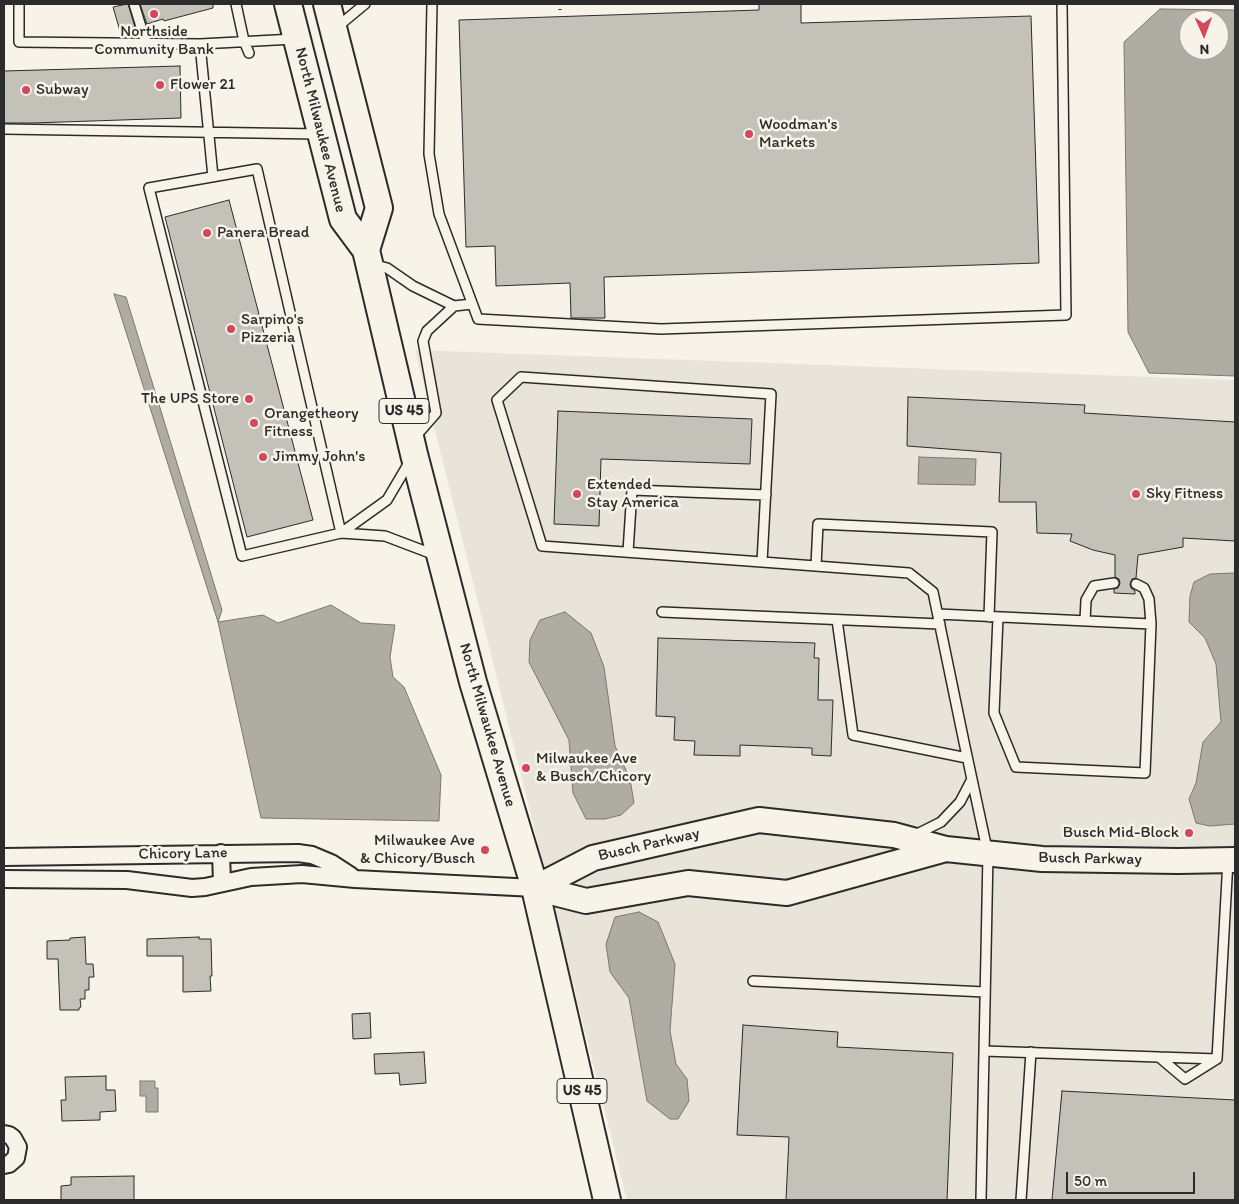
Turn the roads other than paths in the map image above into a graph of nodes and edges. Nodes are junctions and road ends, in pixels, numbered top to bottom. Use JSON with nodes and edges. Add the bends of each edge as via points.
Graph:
{"nodes":[{"id":1,"x":19,"y":4,"type":"edge"},
{"id":2,"x":134,"y":4,"type":"edge"},
{"id":3,"x":236,"y":4,"type":"edge"},
{"id":4,"x":288,"y":4,"type":"edge"},
{"id":5,"x":327,"y":4,"type":"edge"},
{"id":6,"x":364,"y":4,"type":"edge"},
{"id":7,"x":432,"y":4,"type":"edge"},
{"id":8,"x":1062,"y":4,"type":"edge"},
{"id":9,"x":334,"y":30,"type":"junction"},
{"id":10,"x":297,"y":39,"type":"junction"},
{"id":11,"x":244,"y":42,"type":"junction"},
{"id":12,"x":146,"y":43,"type":"junction"},
{"id":13,"x":200,"y":44,"type":"junction"},
{"id":14,"x":249,"y":53,"type":"dead end"},
{"id":15,"x":4,"y":129,"type":"edge"},
{"id":16,"x":208,"y":132,"type":"junction"},
{"id":17,"x":321,"y":134,"type":"junction"},
{"id":18,"x":213,"y":177,"type":"junction"},
{"id":19,"x":368,"y":257,"type":"junction"},
{"id":20,"x":472,"y":304,"type":"junction"},
{"id":21,"x":454,"y":306,"type":"junction"},
{"id":22,"x":413,"y":447,"type":"junction"},
{"id":23,"x":766,"y":495,"type":"junction"},
{"id":24,"x":341,"y":533,"type":"junction"},
{"id":25,"x":628,"y":552,"type":"junction"},
{"id":26,"x":441,"y":558,"type":"junction"},
{"id":27,"x":762,"y":562,"type":"junction"},
{"id":28,"x":816,"y":566,"type":"junction"},
{"id":29,"x":1114,"y":583,"type":"dead end"},
{"id":30,"x":1136,"y":584,"type":"dead end"},
{"id":31,"x":662,"y":612,"type":"dead end"},
{"id":32,"x":994,"y":617,"type":"junction"},
{"id":33,"x":939,"y":619,"type":"junction"},
{"id":34,"x":837,"y":620,"type":"junction"},
{"id":35,"x":1086,"y":621,"type":"junction"},
{"id":36,"x":1151,"y":624,"type":"junction"},
{"id":37,"x":967,"y":758,"type":"junction"},
{"id":38,"x":972,"y":779,"type":"junction"},
{"id":39,"x":907,"y":838,"type":"junction"},
{"id":40,"x":946,"y":849,"type":"junction"},
{"id":41,"x":222,"y":853,"type":"junction"},
{"id":42,"x":988,"y":854,"type":"junction"},
{"id":43,"x":4,"y":857,"type":"edge"},
{"id":44,"x":1232,"y":860,"type":"edge"},
{"id":45,"x":356,"y":878,"type":"junction"},
{"id":46,"x":4,"y":879,"type":"edge"},
{"id":47,"x":222,"y":883,"type":"junction"},
{"id":48,"x":535,"y":888,"type":"junction"},
{"id":49,"x":753,"y":980,"type":"dead end"},
{"id":50,"x":986,"y":992,"type":"junction"},
{"id":51,"x":984,"y":1051,"type":"junction"},
{"id":52,"x":1031,"y":1052,"type":"junction"},
{"id":53,"x":1159,"y":1057,"type":"junction"},
{"id":54,"x":1217,"y":1059,"type":"junction"},
{"id":55,"x":4,"y":1134,"type":"edge"},
{"id":56,"x":4,"y":1165,"type":"edge"},
{"id":57,"x":607,"y":1200,"type":"edge"},
{"id":58,"x":981,"y":1200,"type":"edge"},
{"id":59,"x":1021,"y":1200,"type":"edge"}],
"edges":[{"from":1,"to":12,"type":"lane","via":[[19,42]]},
{"from":2,"to":12,"type":"lane"},
{"from":3,"to":11,"type":"lane"},
{"from":4,"to":10,"type":"main road","name":"North Milwaukee Avenue","number":"US 45"},
{"from":5,"to":9,"type":"main road"},
{"from":6,"to":9,"type":"lane"},
{"from":7,"to":20,"type":"lane","via":[[429,154],[439,214]]},
{"from":8,"to":20,"type":"lane","via":[[1066,315],[661,330],[478,319]]},
{"from":9,"to":19,"type":"main road","via":[[379,208]]},
{"from":10,"to":11,"type":"lane"},
{"from":10,"to":17,"type":"main road","name":"North Milwaukee Avenue","number":"US 45"},
{"from":11,"to":13,"type":"lane"},
{"from":11,"to":14,"type":"lane"},
{"from":12,"to":13,"type":"lane"},
{"from":13,"to":16,"type":"lane"},
{"from":15,"to":16,"type":"lane"},
{"from":16,"to":17,"type":"lane"},
{"from":16,"to":18,"type":"lane"},
{"from":17,"to":19,"type":"main road","name":"North Milwaukee Avenue","number":"US 45","via":[[343,219]]},
{"from":18,"to":24,"type":"lane","via":[[258,170]]},
{"from":18,"to":24,"type":"lane","via":[[149,188],[242,556]]},
{"from":19,"to":21,"type":"lane","via":[[413,286]]},
{"from":19,"to":22,"type":"main road","name":"North Milwaukee Avenue","number":"US 45"},
{"from":20,"to":21,"type":"lane"},
{"from":21,"to":22,"type":"lane","via":[[428,331],[423,341],[436,413]]},
{"from":22,"to":24,"type":"lane","via":[[387,500]]},
{"from":22,"to":26,"type":"main road","name":"North Milwaukee Avenue","number":"US 45"},
{"from":23,"to":25,"type":"lane","via":[[632,490]]},
{"from":23,"to":25,"type":"lane","via":[[771,394],[521,378],[496,400],[542,546]]},
{"from":23,"to":27,"type":"lane"},
{"from":24,"to":26,"type":"lane","via":[[385,536]]},
{"from":25,"to":27,"type":"lane"},
{"from":26,"to":48,"type":"main road","name":"North Milwaukee Avenue","number":"US 45","via":[[476,691]]},
{"from":27,"to":28,"type":"lane"},
{"from":28,"to":32,"type":"lane","via":[[818,524],[992,532]]},
{"from":28,"to":33,"type":"lane","via":[[909,573],[933,592]]},
{"from":29,"to":35,"type":"lane","via":[[1094,586],[1086,600]]},
{"from":30,"to":36,"type":"lane","via":[[1144,588],[1149,599]]},
{"from":31,"to":34,"type":"lane"},
{"from":32,"to":33,"type":"lane"},
{"from":32,"to":35,"type":"lane"},
{"from":32,"to":36,"type":"lane","via":[[994,713],[1016,767],[1136,773],[1145,773]]},
{"from":33,"to":34,"type":"lane"},
{"from":33,"to":37,"type":"lane"},
{"from":34,"to":37,"type":"lane","via":[[853,735]]},
{"from":35,"to":36,"type":"lane"},
{"from":37,"to":38,"type":"lane"},
{"from":38,"to":39,"type":"lane","via":[[960,802],[941,822]]},
{"from":38,"to":42,"type":"lane"},
{"from":39,"to":40,"type":"street","name":"Busch Parkway"},
{"from":39,"to":48,"type":"street","name":"Busch Parkway","via":[[759,820],[593,858]]},
{"from":40,"to":42,"type":"street","name":"Busch Parkway"},
{"from":40,"to":48,"type":"street","name":"Busch Parkway","via":[[787,893],[688,883],[586,901]]},
{"from":41,"to":43,"type":"street","name":"Chicory Lane"},
{"from":41,"to":45,"type":"street","name":"Chicory Lane","via":[[298,852],[331,862]]},
{"from":41,"to":47,"type":"street"},
{"from":42,"to":44,"type":"street","name":"Busch Parkway","via":[[1042,859]]},
{"from":42,"to":50,"type":"lane"},
{"from":44,"to":54,"type":"lane"},
{"from":45,"to":47,"type":"street","name":"Chicory Lane","via":[[302,874],[251,877]]},
{"from":45,"to":48,"type":"street","name":"Chicory Lane"},
{"from":46,"to":47,"type":"street","name":"Chicory Lane","via":[[127,880],[192,888]]},
{"from":48,"to":57,"type":"main road","name":"North Milwaukee Avenue","number":"US 45"},
{"from":49,"to":50,"type":"lane"},
{"from":50,"to":51,"type":"lane"},
{"from":51,"to":52,"type":"lane"},
{"from":51,"to":58,"type":"lane"},
{"from":52,"to":53,"type":"lane"},
{"from":52,"to":59,"type":"lane"},
{"from":53,"to":54,"type":"lane"},
{"from":53,"to":54,"type":"lane","via":[[1185,1079]]},
{"from":55,"to":56,"type":"street","via":[[13,1138],[18,1147],[16,1158]]}]}
